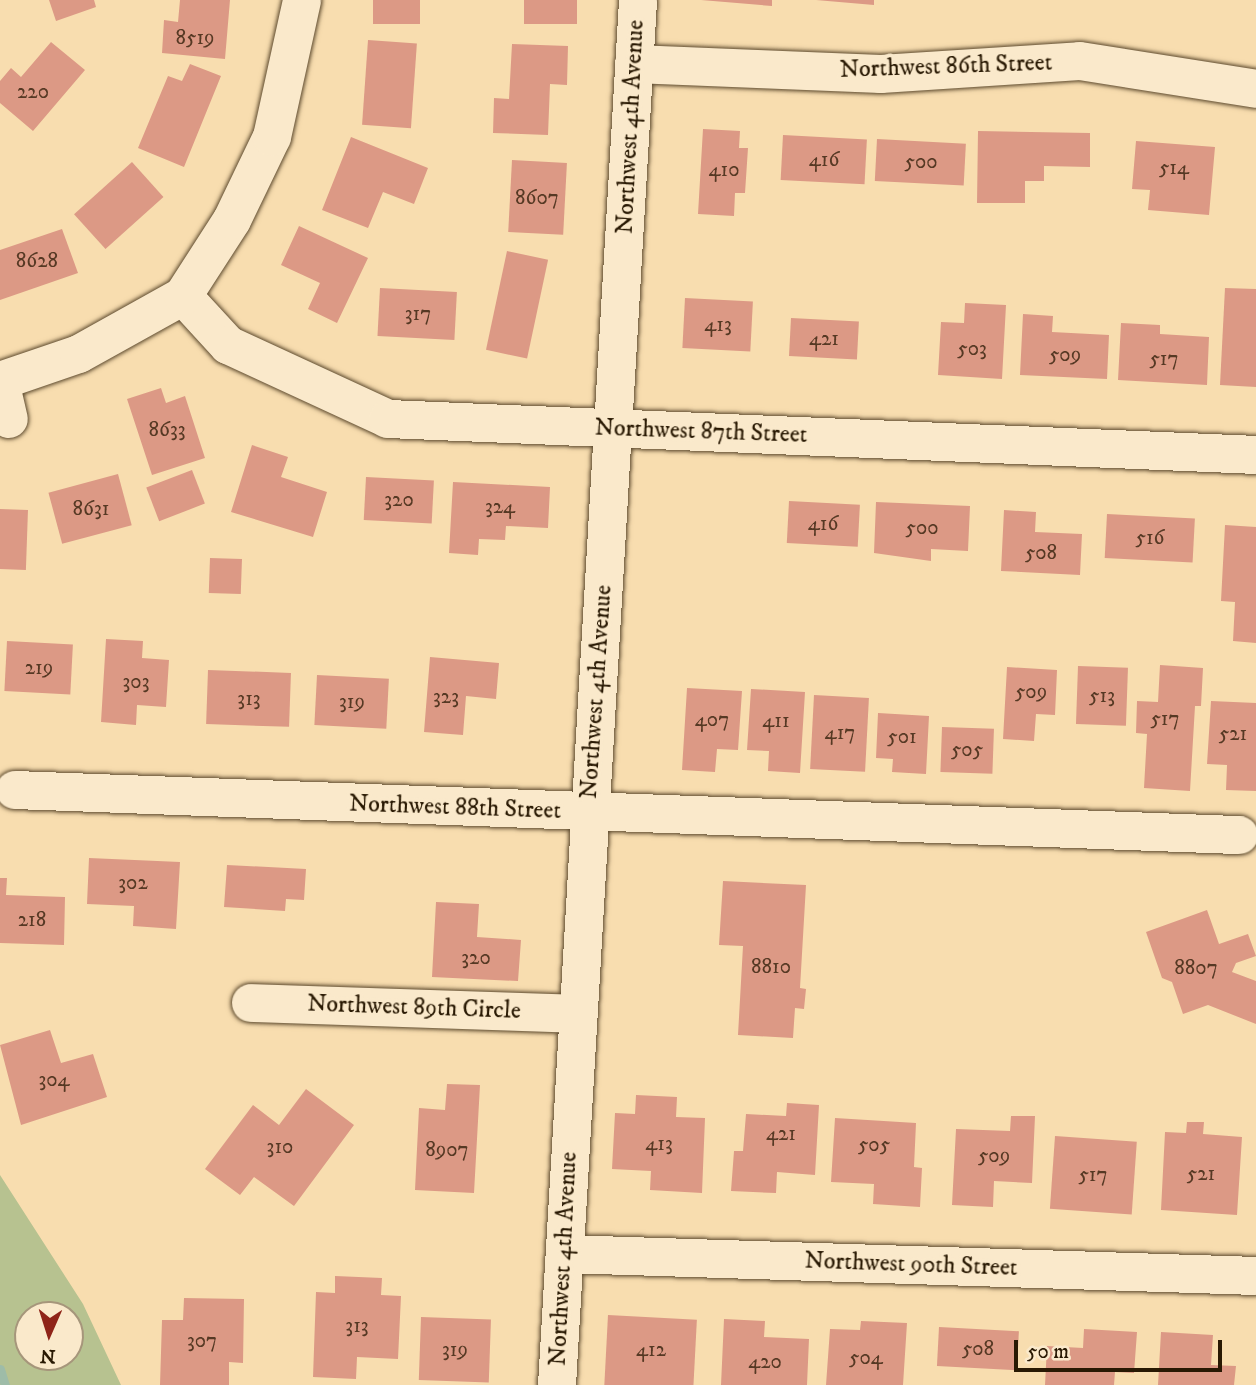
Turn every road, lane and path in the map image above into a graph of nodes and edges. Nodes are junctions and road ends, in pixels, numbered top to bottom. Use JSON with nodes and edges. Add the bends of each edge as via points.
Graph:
{"nodes":[{"id":1,"x":302,"y":0,"type":"edge"},
{"id":2,"x":638,"y":0,"type":"edge"},
{"id":3,"x":634,"y":64,"type":"junction"},
{"id":4,"x":1256,"y":89,"type":"edge"},
{"id":5,"x":183,"y":296,"type":"junction"},
{"id":6,"x":0,"y":381,"type":"edge"},
{"id":7,"x":9,"y":419,"type":"dead end"},
{"id":8,"x":616,"y":429,"type":"junction"},
{"id":9,"x":1256,"y":455,"type":"edge"},
{"id":10,"x":15,"y":790,"type":"dead end"},
{"id":11,"x":589,"y":813,"type":"junction"},
{"id":12,"x":1239,"y":835,"type":"dead end"},
{"id":13,"x":251,"y":1003,"type":"dead end"},
{"id":14,"x":578,"y":1014,"type":"junction"},
{"id":15,"x":565,"y":1254,"type":"junction"},
{"id":16,"x":1256,"y":1276,"type":"edge"},
{"id":17,"x":556,"y":1385,"type":"edge"}],
"edges":[{"from":1,"to":5,"type":"street","via":[[272,137],[232,220]]},
{"from":2,"to":3,"type":"street","name":"Northwest 4th Avenue"},
{"from":3,"to":4,"type":"street","name":"Northwest 86th Street","via":[[881,74],[1080,61]]},
{"from":3,"to":8,"type":"street","name":"Northwest 4th Avenue"},
{"from":5,"to":6,"type":"street","via":[[79,354]]},
{"from":5,"to":8,"type":"street","name":"Northwest 87th Street","via":[[228,345],[388,419]]},
{"from":6,"to":7,"type":"street"},
{"from":8,"to":9,"type":"street","name":"Northwest 87th Street"},
{"from":8,"to":11,"type":"street","name":"Northwest 4th Avenue"},
{"from":10,"to":11,"type":"street","name":"Northwest 88th Street"},
{"from":11,"to":12,"type":"street","name":"Northwest 88th Street","via":[[1064,816]]},
{"from":11,"to":14,"type":"street","name":"Northwest 4th Avenue"},
{"from":13,"to":14,"type":"street","name":"Northwest 89th Circle"},
{"from":14,"to":15,"type":"street","name":"Northwest 4th Avenue"},
{"from":15,"to":16,"type":"street","name":"Northwest 90th Street"},
{"from":15,"to":17,"type":"street","name":"Northwest 4th Avenue"}]}
